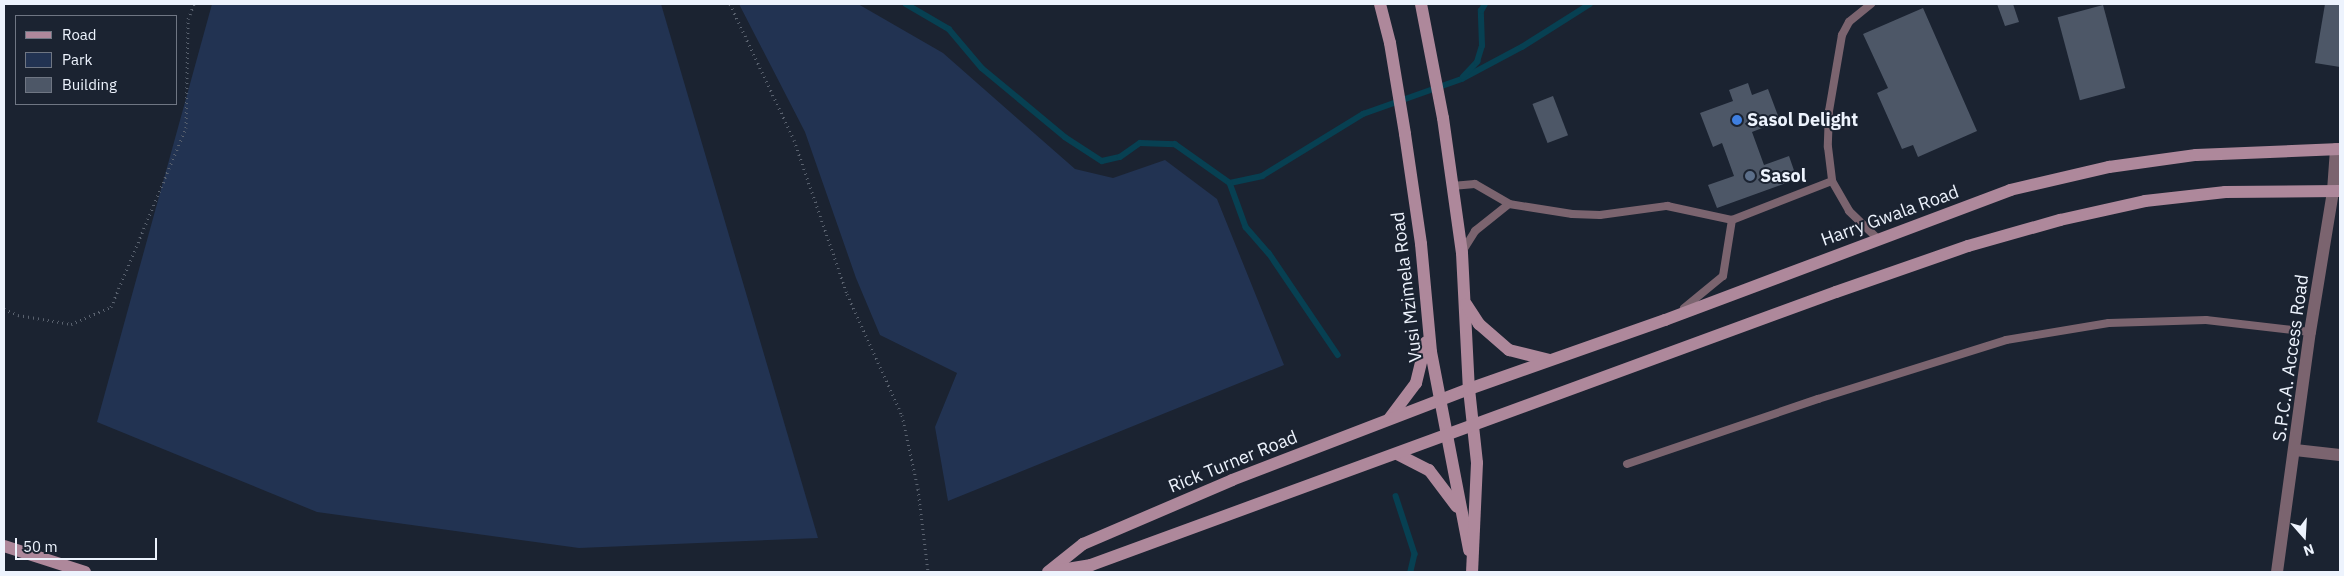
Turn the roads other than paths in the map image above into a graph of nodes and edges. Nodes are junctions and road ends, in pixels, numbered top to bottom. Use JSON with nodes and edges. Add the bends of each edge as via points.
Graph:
{"nodes":[{"id":1,"x":1380,"y":4,"type":"edge"},
{"id":2,"x":1421,"y":4,"type":"edge"},
{"id":3,"x":1871,"y":4,"type":"edge"},
{"id":4,"x":2338,"y":149,"type":"edge"},
{"id":5,"x":1832,"y":181,"type":"junction"},
{"id":6,"x":1452,"y":186,"type":"junction"},
{"id":7,"x":2337,"y":191,"type":"edge"},
{"id":8,"x":1509,"y":204,"type":"junction"},
{"id":9,"x":1732,"y":220,"type":"junction"},
{"id":10,"x":1879,"y":240,"type":"junction"},
{"id":11,"x":1462,"y":253,"type":"junction"},
{"id":12,"x":1466,"y":304,"type":"junction"},
{"id":13,"x":1666,"y":320,"type":"junction"},
{"id":14,"x":1428,"y":328,"type":"junction"},
{"id":15,"x":2310,"y":332,"type":"junction"},
{"id":16,"x":1551,"y":361,"type":"junction"},
{"id":17,"x":1469,"y":389,"type":"junction"},
{"id":18,"x":1440,"y":402,"type":"junction"},
{"id":19,"x":1389,"y":419,"type":"junction"},
{"id":20,"x":1473,"y":425,"type":"junction"},
{"id":21,"x":1448,"y":434,"type":"junction"},
{"id":22,"x":2295,"y":450,"type":"junction"},
{"id":23,"x":1397,"y":454,"type":"junction"},
{"id":24,"x":2340,"y":455,"type":"edge"},
{"id":25,"x":1627,"y":464,"type":"dead end"},
{"id":26,"x":1459,"y":510,"type":"junction"},
{"id":27,"x":4,"y":546,"type":"edge"},
{"id":28,"x":1472,"y":568,"type":"edge"},
{"id":29,"x":85,"y":572,"type":"edge"},
{"id":30,"x":1047,"y":572,"type":"edge"},
{"id":31,"x":2277,"y":572,"type":"edge"}],
"edges":[{"from":1,"to":14,"type":"main road","name":"Vusi Mzimela Road","via":[[1390,42],[1421,244]]},
{"from":2,"to":6,"type":"main road","name":"Vusi Mzimela Road","via":[[1427,24]]},
{"from":3,"to":5,"type":"lane","via":[[1849,22],[1842,36],[1829,111],[1828,147]]},
{"from":4,"to":7,"type":"street","name":"S.P.C.A. Access Road"},
{"from":4,"to":10,"type":"main road","name":"Harry Gwala Road","via":[[2196,155],[2109,167],[2010,190]]},
{"from":5,"to":9,"type":"lane"},
{"from":5,"to":10,"type":"lane","via":[[1850,211]]},
{"from":6,"to":8,"type":"lane","via":[[1475,184]]},
{"from":6,"to":11,"type":"main road","name":"Vusi Mzimela Road"},
{"from":7,"to":15,"type":"street","name":"S.P.C.A. Access Road"},
{"from":7,"to":20,"type":"main road","via":[[2225,192],[2145,201],[2060,220],[1968,246],[1836,292]]},
{"from":8,"to":9,"type":"lane","via":[[1600,215],[1676,207],[1715,219]]},
{"from":8,"to":11,"type":"lane","via":[[1474,231]]},
{"from":9,"to":13,"type":"lane","via":[[1723,276],[1698,300]]},
{"from":10,"to":13,"type":"main road","name":"Harry Gwala Road"},
{"from":11,"to":12,"type":"main road","name":"Vusi Mzimela Road"},
{"from":12,"to":16,"type":"main road","via":[[1480,324],[1509,350]]},
{"from":12,"to":17,"type":"main road","name":"Vusi Mzimela Road"},
{"from":13,"to":16,"type":"main road","name":"Harry Gwala Road"},
{"from":14,"to":18,"type":"main road","name":"Vusi Mzimela Road"},
{"from":14,"to":19,"type":"main road","via":[[1422,368],[1416,383]]},
{"from":15,"to":22,"type":"street","name":"S.P.C.A. Access Road"},
{"from":15,"to":25,"type":"lane","via":[[2206,320],[2108,323],[2006,340]]},
{"from":16,"to":17,"type":"main road","name":"Harry Gwala Road"},
{"from":17,"to":18,"type":"main road","name":"Harry Gwala Road"},
{"from":17,"to":20,"type":"main road","name":"Vusi Mzimela Road"},
{"from":18,"to":19,"type":"main road","name":"Rick Turner Road"},
{"from":18,"to":21,"type":"main road","name":"Vusi Mzimela Road"},
{"from":19,"to":30,"type":"main road","name":"Rick Turner Road","via":[[1232,480],[1084,544]]},
{"from":20,"to":21,"type":"main road","name":"Rick Turner Road"},
{"from":20,"to":28,"type":"main road","name":"Vusi Mzimela Road","via":[[1477,464]]},
{"from":21,"to":23,"type":"main road","name":"Rick Turner Road"},
{"from":21,"to":26,"type":"main road","name":"Vusi Mzimela Road"},
{"from":22,"to":24,"type":"street"},
{"from":22,"to":31,"type":"street","name":"S.P.C.A. Access Road"},
{"from":23,"to":26,"type":"main road","via":[[1429,470]]},
{"from":23,"to":30,"type":"main road","name":"Rick Turner Road","via":[[1091,565]]},
{"from":26,"to":28,"type":"main road","name":"Vusi Mzimela Road"},
{"from":27,"to":29,"type":"main road"}]}
